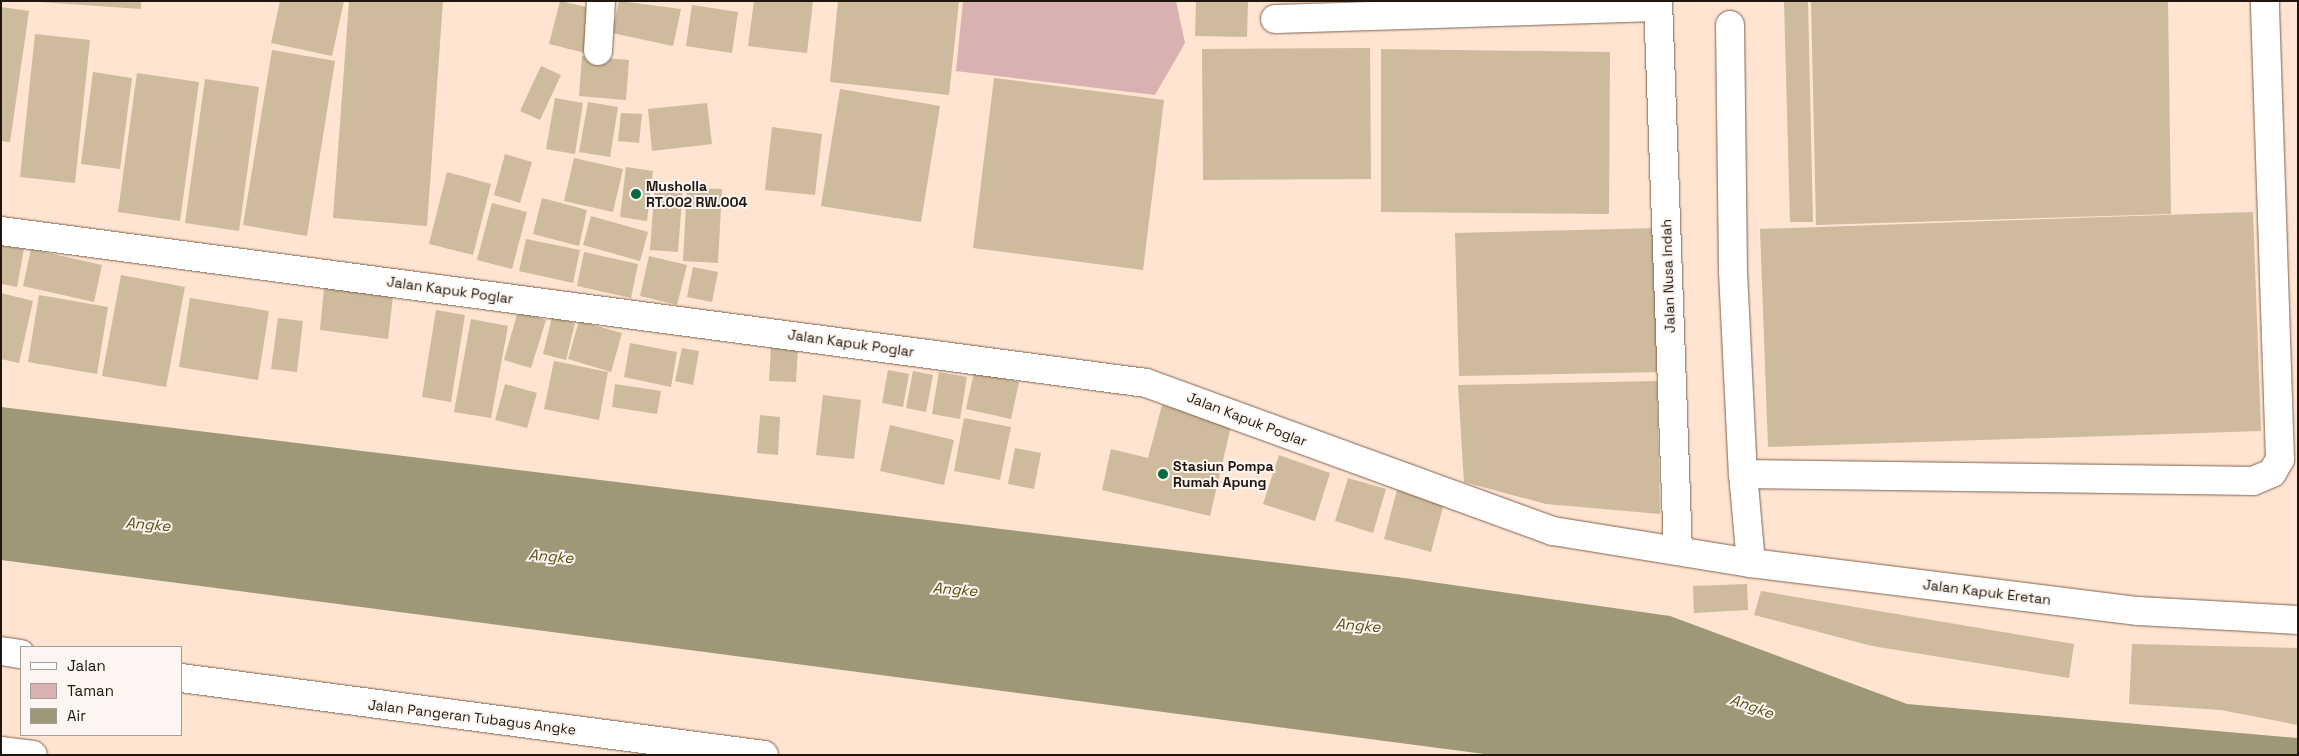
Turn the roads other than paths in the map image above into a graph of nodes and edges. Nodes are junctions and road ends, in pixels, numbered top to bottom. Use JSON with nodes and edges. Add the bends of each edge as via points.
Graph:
{"nodes":[{"id":1,"x":601,"y":1,"type":"edge"},
{"id":2,"x":2265,"y":1,"type":"edge"},
{"id":3,"x":1658,"y":4,"type":"edge"},
{"id":4,"x":1275,"y":19,"type":"dead end"},
{"id":5,"x":1730,"y":25,"type":"dead end"},
{"id":6,"x":598,"y":51,"type":"dead end"},
{"id":7,"x":1,"y":231,"type":"edge"},
{"id":8,"x":1743,"y":474,"type":"junction"},
{"id":9,"x":1678,"y":551,"type":"junction"},
{"id":10,"x":1751,"y":563,"type":"junction"},
{"id":11,"x":2298,"y":620,"type":"edge"},
{"id":12,"x":1,"y":651,"type":"edge"},
{"id":13,"x":20,"y":654,"type":"edge"},
{"id":14,"x":182,"y":678,"type":"edge"},
{"id":15,"x":1,"y":751,"type":"edge"},
{"id":16,"x":33,"y":755,"type":"edge"},
{"id":17,"x":764,"y":755,"type":"edge"}],
"edges":[{"from":1,"to":6,"type":"street"},
{"from":2,"to":8,"type":"street","via":[[2280,459],[2272,474],[2253,481]]},
{"from":3,"to":4,"type":"street"},
{"from":3,"to":9,"type":"street","name":"Jalan Nusa Indah"},
{"from":5,"to":8,"type":"street","via":[[1733,272]]},
{"from":7,"to":9,"type":"street","name":"Jalan Kapuk Poglar","via":[[1146,383],[1509,518],[1553,531]]},
{"from":8,"to":10,"type":"street"},
{"from":9,"to":10,"type":"street","name":"Jalan Kapuk Eretan"},
{"from":10,"to":11,"type":"street","name":"Jalan Kapuk Eretan","via":[[2138,611]]},
{"from":12,"to":13,"type":"street"},
{"from":14,"to":17,"type":"street","name":"Jalan Pangeran Tubagus Angke"},
{"from":15,"to":16,"type":"street"}]}
